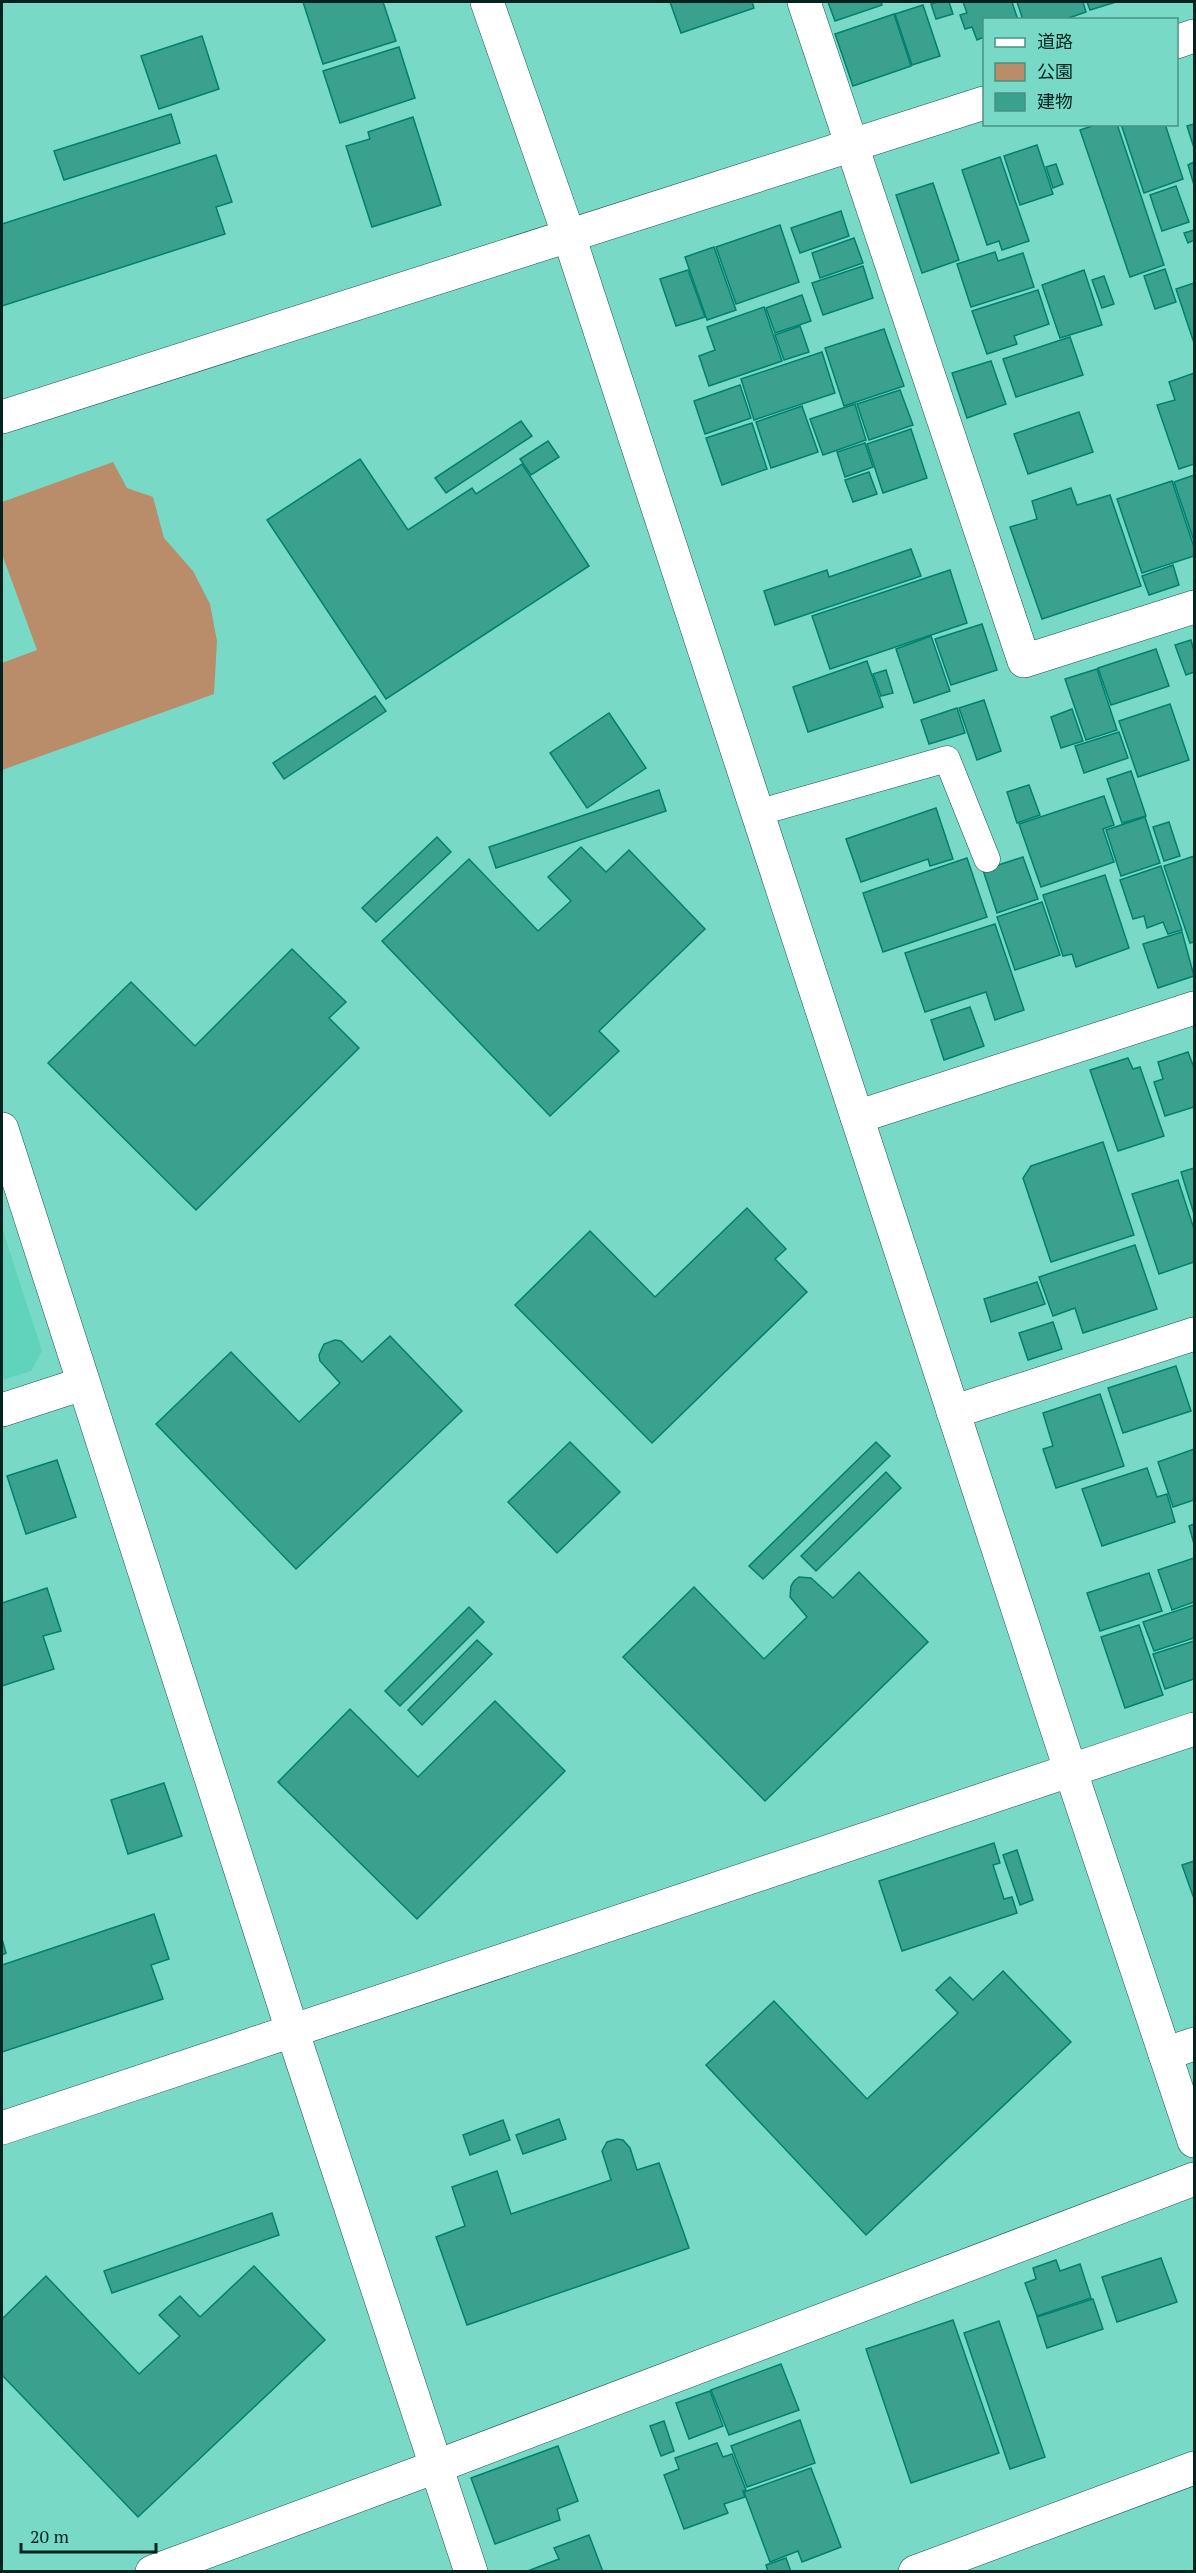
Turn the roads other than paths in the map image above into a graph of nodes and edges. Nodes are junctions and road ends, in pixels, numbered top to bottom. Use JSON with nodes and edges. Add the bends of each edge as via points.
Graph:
{"nodes":[{"id":1,"x":487,"y":2,"type":"edge"},
{"id":2,"x":804,"y":2,"type":"edge"},
{"id":3,"x":1194,"y":36,"type":"edge"},
{"id":4,"x":1178,"y":41,"type":"edge"},
{"id":5,"x":983,"y":103,"type":"edge"},
{"id":6,"x":852,"y":145,"type":"junction"},
{"id":7,"x":569,"y":236,"type":"junction"},
{"id":8,"x":2,"y":417,"type":"edge"},
{"id":9,"x":1194,"y":607,"type":"edge"},
{"id":10,"x":757,"y":813,"type":"junction"},
{"id":11,"x":987,"y":860,"type":"dead end"},
{"id":12,"x":1194,"y":1008,"type":"edge"},
{"id":13,"x":857,"y":1117,"type":"junction"},
{"id":14,"x":2,"y":1129,"type":"edge"},
{"id":15,"x":1194,"y":1334,"type":"edge"},
{"id":16,"x":82,"y":1384,"type":"junction"},
{"id":17,"x":2,"y":1410,"type":"edge"},
{"id":18,"x":953,"y":1412,"type":"junction"},
{"id":19,"x":1194,"y":1729,"type":"edge"},
{"id":20,"x":1070,"y":1769,"type":"junction"},
{"id":21,"x":292,"y":2030,"type":"junction"},
{"id":22,"x":1180,"y":2049,"type":"edge"},
{"id":23,"x":2,"y":2128,"type":"edge"},
{"id":24,"x":1194,"y":2141,"type":"edge"},
{"id":25,"x":1194,"y":2179,"type":"edge"},
{"id":26,"x":435,"y":2467,"type":"junction"},
{"id":27,"x":1194,"y":2468,"type":"edge"},
{"id":28,"x":152,"y":2571,"type":"edge"},
{"id":29,"x":471,"y":2571,"type":"edge"},
{"id":30,"x":915,"y":2571,"type":"edge"}],
"edges":[{"from":1,"to":7,"type":"street"},
{"from":2,"to":6,"type":"street"},
{"from":3,"to":4,"type":"street"},
{"from":5,"to":6,"type":"street"},
{"from":6,"to":7,"type":"street"},
{"from":6,"to":9,"type":"street","via":[[1024,661]]},
{"from":7,"to":8,"type":"street"},
{"from":7,"to":10,"type":"street"},
{"from":10,"to":11,"type":"lane","via":[[947,759]]},
{"from":10,"to":13,"type":"street"},
{"from":12,"to":13,"type":"street"},
{"from":13,"to":18,"type":"street"},
{"from":14,"to":16,"type":"street"},
{"from":15,"to":18,"type":"street"},
{"from":16,"to":17,"type":"street"},
{"from":16,"to":21,"type":"street"},
{"from":18,"to":20,"type":"street"},
{"from":19,"to":20,"type":"street"},
{"from":20,"to":21,"type":"street"},
{"from":20,"to":22,"type":"street"},
{"from":21,"to":23,"type":"street"},
{"from":21,"to":26,"type":"street"},
{"from":22,"to":24,"type":"street"},
{"from":25,"to":26,"type":"street"},
{"from":26,"to":28,"type":"street"},
{"from":26,"to":29,"type":"street"},
{"from":27,"to":30,"type":"street"}]}
